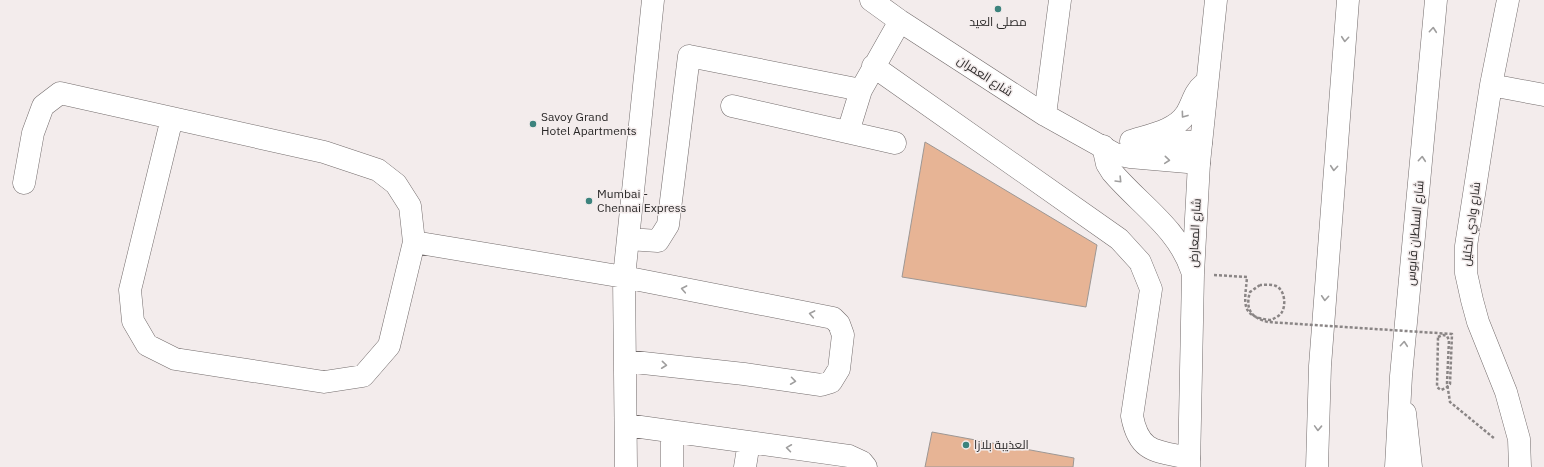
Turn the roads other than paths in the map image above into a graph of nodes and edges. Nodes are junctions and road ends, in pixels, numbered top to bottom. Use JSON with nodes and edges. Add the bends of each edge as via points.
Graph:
{"nodes":[{"id":1,"x":653,"y":0,"type":"edge"},
{"id":2,"x":871,"y":0,"type":"edge"},
{"id":3,"x":1060,"y":0,"type":"edge"},
{"id":4,"x":1216,"y":0,"type":"edge"},
{"id":5,"x":1348,"y":0,"type":"edge"},
{"id":6,"x":1436,"y":0,"type":"edge"},
{"id":7,"x":1508,"y":0,"type":"edge"},
{"id":8,"x":900,"y":21,"type":"junction"},
{"id":9,"x":873,"y":66,"type":"junction"},
{"id":10,"x":1206,"y":84,"type":"junction"},
{"id":11,"x":1491,"y":85,"type":"junction"},
{"id":12,"x":861,"y":90,"type":"junction"},
{"id":13,"x":1544,"y":95,"type":"edge"},
{"id":14,"x":732,"y":106,"type":"dead end"},
{"id":15,"x":1046,"y":115,"type":"junction"},
{"id":16,"x":172,"y":118,"type":"junction"},
{"id":17,"x":848,"y":132,"type":"junction"},
{"id":18,"x":1131,"y":140,"type":"junction"},
{"id":19,"x":1201,"y":142,"type":"junction"},
{"id":20,"x":895,"y":143,"type":"dead end"},
{"id":21,"x":1103,"y":146,"type":"junction"},
{"id":22,"x":1199,"y":163,"type":"junction"},
{"id":23,"x":24,"y":183,"type":"dead end"},
{"id":24,"x":628,"y":239,"type":"junction"},
{"id":25,"x":414,"y":242,"type":"junction"},
{"id":26,"x":1193,"y":274,"type":"junction"},
{"id":27,"x":624,"y":277,"type":"junction"},
{"id":28,"x":625,"y":361,"type":"junction"},
{"id":29,"x":1401,"y":376,"type":"junction"},
{"id":30,"x":626,"y":425,"type":"junction"},
{"id":31,"x":672,"y":432,"type":"junction"},
{"id":32,"x":749,"y":442,"type":"junction"},
{"id":33,"x":810,"y":459,"type":"edge"},
{"id":34,"x":1189,"y":462,"type":"edge"},
{"id":35,"x":1520,"y":463,"type":"edge"},
{"id":36,"x":626,"y":467,"type":"edge"},
{"id":37,"x":672,"y":467,"type":"edge"},
{"id":38,"x":745,"y":467,"type":"edge"},
{"id":39,"x":866,"y":467,"type":"edge"},
{"id":40,"x":1317,"y":467,"type":"edge"},
{"id":41,"x":1396,"y":467,"type":"edge"},
{"id":42,"x":1411,"y":467,"type":"edge"}],
"edges":[{"from":1,"to":24,"type":"main road"},
{"from":2,"to":8,"type":"main road","name":"شارع العمران"},
{"from":3,"to":15,"type":"main road"},
{"from":4,"to":10,"type":"main road","name":"شارع المعارض"},
{"from":5,"to":40,"type":"main road","one_way":true,"via":[[1321,358]]},
{"from":29,"to":6,"type":"main road","name":"شارع السلطان قابوس","one_way":true},
{"from":7,"to":11,"type":"main road","name":"شارع وادي الخليل"},
{"from":8,"to":9,"type":"main road"},
{"from":8,"to":15,"type":"main road","name":"شارع العمران"},
{"from":9,"to":12,"type":"main road"},
{"from":9,"to":34,"type":"main road","via":[[1119,239],[1140,262],[1151,289],[1132,416],[1135,432],[1146,446]]},
{"from":10,"to":18,"type":"main road","one_way":true,"via":[[1198,90],[1178,123]]},
{"from":10,"to":19,"type":"main road","name":"شارع المعارض"},
{"from":11,"to":13,"type":"main road"},
{"from":11,"to":35,"type":"main road","name":"شارع وادي الخليل","via":[[1466,246],[1466,273],[1478,322],[1506,392],[1519,439]]},
{"from":12,"to":17,"type":"main road"},
{"from":12,"to":24,"type":"main road","via":[[689,56],[668,225],[658,241]]},
{"from":14,"to":17,"type":"main road"},
{"from":15,"to":21,"type":"main road","name":"شارع العمران"},
{"from":16,"to":23,"type":"main road","via":[[60,93],[43,106],[33,133]]},
{"from":16,"to":25,"type":"main road","via":[[324,152],[378,170],[396,184],[410,206]]},
{"from":16,"to":25,"type":"main road","via":[[130,290],[133,321],[147,345],[175,359],[324,382],[363,376],[389,346]]},
{"from":17,"to":20,"type":"main road"},
{"from":18,"to":19,"type":"main road"},
{"from":18,"to":21,"type":"main road"},
{"from":19,"to":22,"type":"main road","name":"شارع المعارض"},
{"from":21,"to":22,"type":"main road","name":"شارع العمران","one_way":true,"via":[[1122,156]]},
{"from":21,"to":26,"type":"main road","one_way":true,"via":[[1107,164],[1112,172],[1176,238],[1187,256]]},
{"from":22,"to":26,"type":"main road","name":"شارع المعارض"},
{"from":24,"to":27,"type":"main road"},
{"from":25,"to":27,"type":"main road"},
{"from":26,"to":34,"type":"main road","name":"شارع المعارض"},
{"from":27,"to":28,"type":"main road"},
{"from":28,"to":27,"type":"main road","one_way":true,"via":[[820,385],[831,382],[839,369],[843,335],[840,324],[833,318]]},
{"from":28,"to":30,"type":"main road"},
{"from":29,"to":41,"type":"main road","name":"شارع السلطان قابوس"},
{"from":29,"to":42,"type":"main road"},
{"from":30,"to":31,"type":"main road"},
{"from":30,"to":36,"type":"main road"},
{"from":31,"to":32,"type":"main road"},
{"from":31,"to":37,"type":"main road"},
{"from":33,"to":32,"type":"main road","one_way":true},
{"from":32,"to":38,"type":"main road"},
{"from":33,"to":39,"type":"main road","via":[[849,456],[862,462]]}]}
